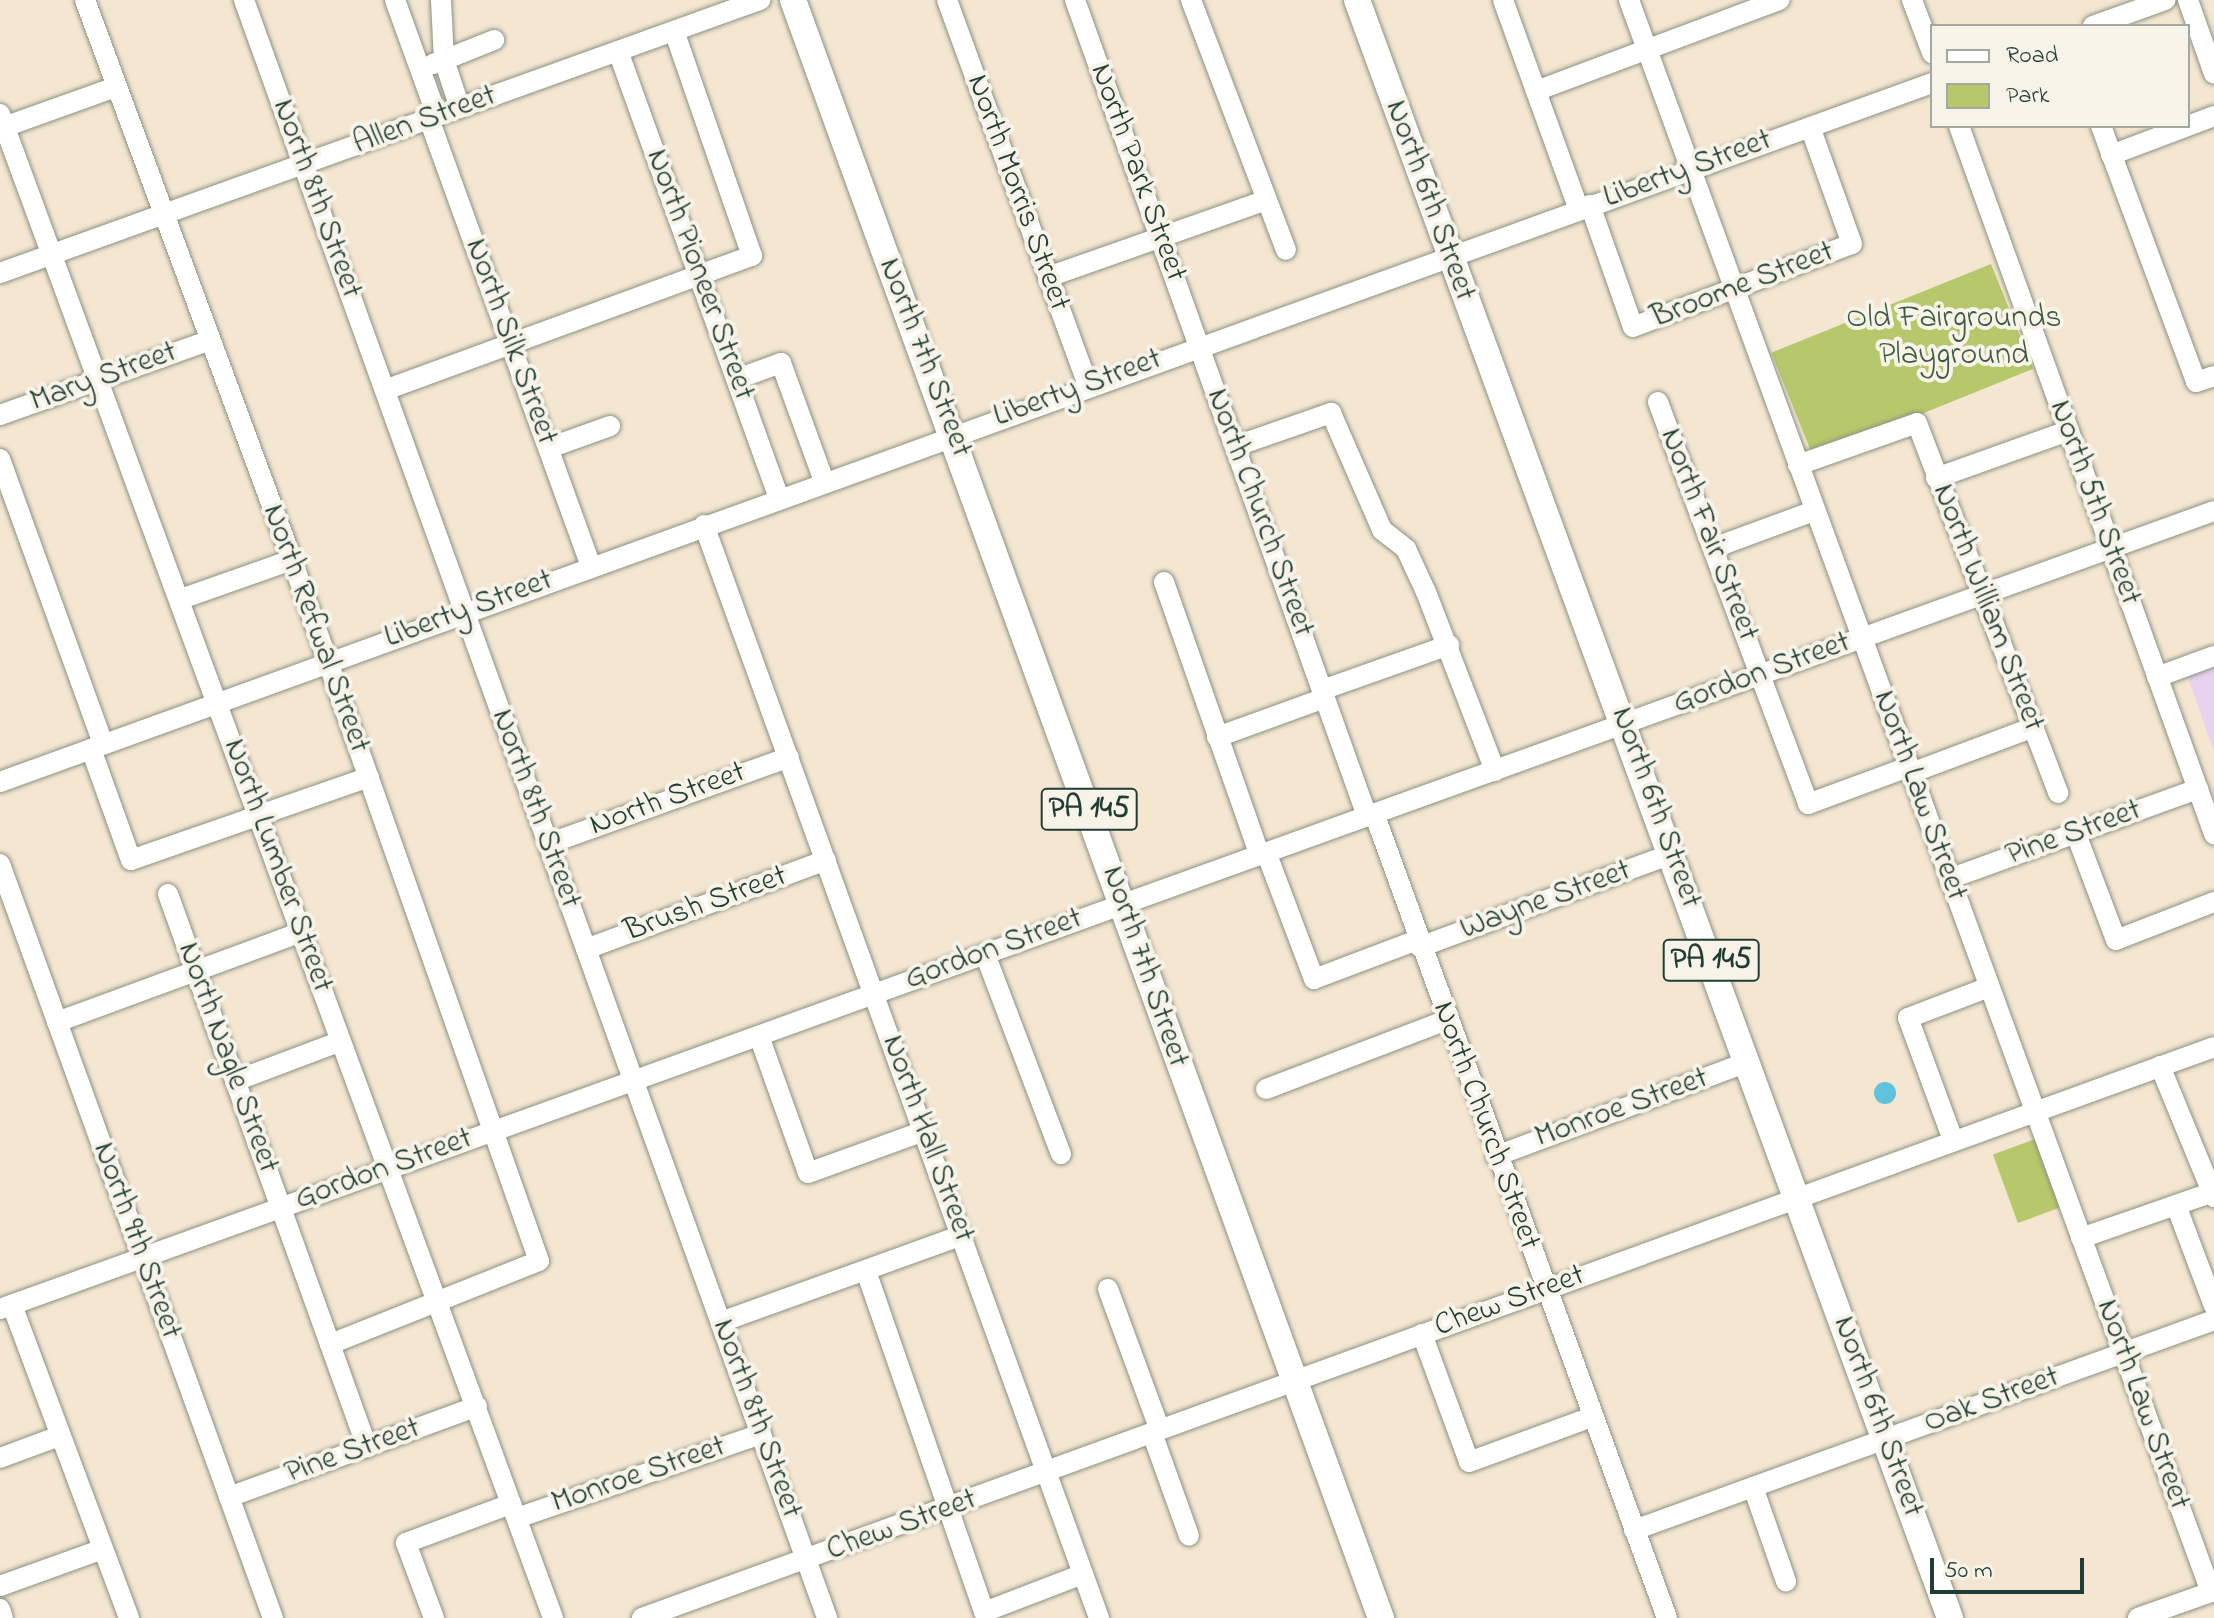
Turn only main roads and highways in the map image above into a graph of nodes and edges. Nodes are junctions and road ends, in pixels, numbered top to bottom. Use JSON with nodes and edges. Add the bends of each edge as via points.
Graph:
{"nodes":[{"id":1,"x":793,"y":0,"type":"edge"},
{"id":2,"x":1357,"y":0,"type":"edge"},
{"id":3,"x":1381,"y":1618,"type":"edge"},
{"id":4,"x":1950,"y":1618,"type":"edge"}],
"edges":[{"from":1,"to":3,"type":"main road","name":"North 7th Street","number":"PA 145"},
{"from":2,"to":4,"type":"main road","name":"North 6th Street","number":"PA 145"}]}
